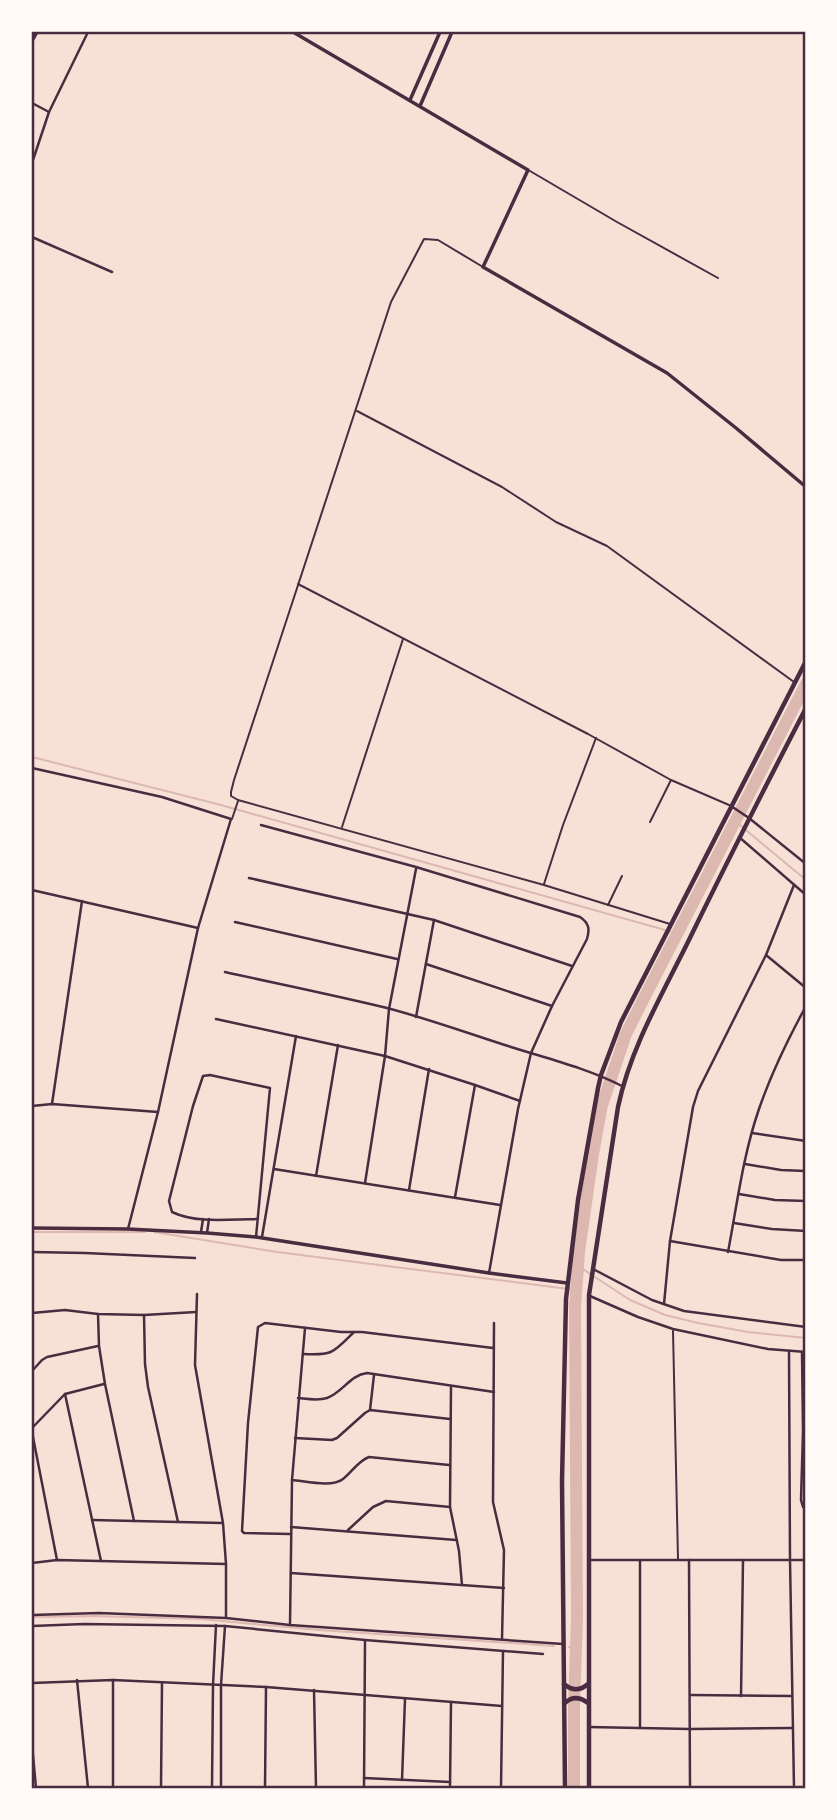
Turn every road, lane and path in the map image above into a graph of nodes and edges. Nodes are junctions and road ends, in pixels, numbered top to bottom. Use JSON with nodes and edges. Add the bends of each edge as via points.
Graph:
{"nodes":[{"id":1,"x":37,"y":32,"type":"edge"},
{"id":2,"x":88,"y":32,"type":"edge"},
{"id":3,"x":293,"y":32,"type":"edge"},
{"id":4,"x":440,"y":32,"type":"edge"},
{"id":5,"x":452,"y":32,"type":"edge"},
{"id":6,"x":32,"y":39,"type":"edge"},
{"id":7,"x":410,"y":100,"type":"junction"},
{"id":8,"x":32,"y":103,"type":"edge"},
{"id":9,"x":420,"y":106,"type":"junction"},
{"id":10,"x":49,"y":112,"type":"junction"},
{"id":11,"x":32,"y":163,"type":"edge"},
{"id":12,"x":528,"y":170,"type":"junction"},
{"id":13,"x":32,"y":237,"type":"edge"},
{"id":14,"x":483,"y":267,"type":"junction"},
{"id":15,"x":112,"y":272,"type":"dead end"},
{"id":16,"x":718,"y":278,"type":"dead end"},
{"id":17,"x":356,"y":411,"type":"junction"},
{"id":18,"x":806,"y":487,"type":"edge"},
{"id":19,"x":297,"y":583,"type":"junction"},
{"id":20,"x":404,"y":638,"type":"junction"},
{"id":21,"x":806,"y":661,"type":"edge"},
{"id":22,"x":794,"y":682,"type":"junction"},
{"id":23,"x":806,"y":708,"type":"edge"},
{"id":24,"x":596,"y":738,"type":"junction"},
{"id":25,"x":32,"y":768,"type":"edge"},
{"id":26,"x":671,"y":780,"type":"junction"},
{"id":27,"x":238,"y":802,"type":"junction"},
{"id":28,"x":733,"y":807,"type":"junction"},
{"id":29,"x":748,"y":817,"type":"junction"},
{"id":30,"x":232,"y":819,"type":"junction"},
{"id":31,"x":650,"y":822,"type":"dead end"},
{"id":32,"x":261,"y":825,"type":"dead end"},
{"id":33,"x":341,"y":828,"type":"junction"},
{"id":34,"x":740,"y":836,"type":"junction"},
{"id":35,"x":806,"y":864,"type":"edge"},
{"id":36,"x":416,"y":867,"type":"junction"},
{"id":37,"x":622,"y":876,"type":"dead end"},
{"id":38,"x":249,"y":878,"type":"dead end"},
{"id":39,"x":794,"y":885,"type":"junction"},
{"id":40,"x":544,"y":886,"type":"junction"},
{"id":41,"x":32,"y":890,"type":"edge"},
{"id":42,"x":806,"y":895,"type":"edge"},
{"id":43,"x":82,"y":901,"type":"junction"},
{"id":44,"x":608,"y":906,"type":"junction"},
{"id":45,"x":406,"y":913,"type":"junction"},
{"id":46,"x":435,"y":920,"type":"junction"},
{"id":47,"x":235,"y":922,"type":"dead end"},
{"id":48,"x":670,"y":926,"type":"junction"},
{"id":49,"x":198,"y":928,"type":"junction"},
{"id":50,"x":766,"y":955,"type":"junction"},
{"id":51,"x":397,"y":959,"type":"junction"},
{"id":52,"x":426,"y":964,"type":"junction"},
{"id":53,"x":572,"y":966,"type":"junction"},
{"id":54,"x":225,"y":972,"type":"dead end"},
{"id":55,"x":806,"y":988,"type":"edge"},
{"id":56,"x":552,"y":1006,"type":"junction"},
{"id":57,"x":806,"y":1006,"type":"edge"},
{"id":58,"x":389,"y":1009,"type":"junction"},
{"id":59,"x":416,"y":1017,"type":"junction"},
{"id":60,"x":216,"y":1019,"type":"dead end"},
{"id":61,"x":296,"y":1037,"type":"junction"},
{"id":62,"x":338,"y":1045,"type":"junction"},
{"id":63,"x":531,"y":1053,"type":"junction"},
{"id":64,"x":385,"y":1056,"type":"junction"},
{"id":65,"x":429,"y":1069,"type":"junction"},
{"id":66,"x":603,"y":1076,"type":"junction"},
{"id":67,"x":620,"y":1084,"type":"junction"},
{"id":68,"x":475,"y":1085,"type":"junction"},
{"id":69,"x":520,"y":1101,"type":"junction"},
{"id":70,"x":52,"y":1104,"type":"junction"},
{"id":71,"x":32,"y":1106,"type":"edge"},
{"id":72,"x":158,"y":1112,"type":"junction"},
{"id":73,"x":752,"y":1133,"type":"junction"},
{"id":74,"x":806,"y":1141,"type":"edge"},
{"id":75,"x":745,"y":1164,"type":"junction"},
{"id":76,"x":274,"y":1169,"type":"junction"},
{"id":77,"x":806,"y":1171,"type":"edge"},
{"id":78,"x":316,"y":1175,"type":"junction"},
{"id":79,"x":365,"y":1183,"type":"junction"},
{"id":80,"x":408,"y":1190,"type":"junction"},
{"id":81,"x":739,"y":1194,"type":"junction"},
{"id":82,"x":455,"y":1197,"type":"junction"},
{"id":83,"x":806,"y":1201,"type":"edge"},
{"id":84,"x":500,"y":1205,"type":"junction"},
{"id":85,"x":203,"y":1219,"type":"junction"},
{"id":86,"x":209,"y":1219,"type":"junction"},
{"id":87,"x":258,"y":1219,"type":"junction"},
{"id":88,"x":734,"y":1223,"type":"junction"},
{"id":89,"x":32,"y":1228,"type":"edge"},
{"id":90,"x":128,"y":1229,"type":"junction"},
{"id":91,"x":806,"y":1231,"type":"edge"},
{"id":92,"x":201,"y":1232,"type":"junction"},
{"id":93,"x":207,"y":1233,"type":"junction"},
{"id":94,"x":256,"y":1237,"type":"junction"},
{"id":95,"x":262,"y":1238,"type":"junction"},
{"id":96,"x":670,"y":1241,"type":"junction"},
{"id":97,"x":32,"y":1252,"type":"edge"},
{"id":98,"x":728,"y":1252,"type":"junction"},
{"id":99,"x":195,"y":1258,"type":"dead end"},
{"id":100,"x":806,"y":1260,"type":"edge"},
{"id":101,"x":593,"y":1271,"type":"junction"},
{"id":102,"x":489,"y":1273,"type":"junction"},
{"id":103,"x":567,"y":1284,"type":"junction"},
{"id":104,"x":197,"y":1294,"type":"dead end"},
{"id":105,"x":589,"y":1294,"type":"junction"},
{"id":106,"x":664,"y":1304,"type":"junction"},
{"id":107,"x":196,"y":1312,"type":"junction"},
{"id":108,"x":32,"y":1313,"type":"edge"},
{"id":109,"x":98,"y":1314,"type":"junction"},
{"id":110,"x":144,"y":1315,"type":"junction"},
{"id":111,"x":494,"y":1323,"type":"dead end"},
{"id":112,"x":806,"y":1326,"type":"edge"},
{"id":113,"x":305,"y":1328,"type":"junction"},
{"id":114,"x":673,"y":1329,"type":"junction"},
{"id":115,"x":354,"y":1332,"type":"junction"},
{"id":116,"x":99,"y":1346,"type":"junction"},
{"id":117,"x":493,"y":1348,"type":"junction"},
{"id":118,"x":789,"y":1351,"type":"junction"},
{"id":119,"x":804,"y":1352,"type":"edge"},
{"id":120,"x":302,"y":1354,"type":"junction"},
{"id":121,"x":32,"y":1371,"type":"edge"},
{"id":122,"x":374,"y":1374,"type":"junction"},
{"id":123,"x":104,"y":1384,"type":"junction"},
{"id":124,"x":451,"y":1387,"type":"junction"},
{"id":125,"x":494,"y":1392,"type":"junction"},
{"id":126,"x":804,"y":1393,"type":"edge"},
{"id":127,"x":65,"y":1394,"type":"junction"},
{"id":128,"x":298,"y":1398,"type":"junction"},
{"id":129,"x":370,"y":1410,"type":"junction"},
{"id":130,"x":450,"y":1419,"type":"junction"},
{"id":131,"x":32,"y":1430,"type":"edge"},
{"id":132,"x":804,"y":1431,"type":"edge"},
{"id":133,"x":295,"y":1438,"type":"junction"},
{"id":134,"x":449,"y":1465,"type":"junction"},
{"id":135,"x":804,"y":1468,"type":"edge"},
{"id":136,"x":292,"y":1480,"type":"junction"},
{"id":137,"x":450,"y":1507,"type":"junction"},
{"id":138,"x":804,"y":1507,"type":"edge"},
{"id":139,"x":92,"y":1520,"type":"junction"},
{"id":140,"x":134,"y":1521,"type":"junction"},
{"id":141,"x":178,"y":1522,"type":"junction"},
{"id":142,"x":223,"y":1523,"type":"junction"},
{"id":143,"x":290,"y":1527,"type":"junction"},
{"id":144,"x":348,"y":1530,"type":"junction"},
{"id":145,"x":290,"y":1534,"type":"junction"},
{"id":146,"x":457,"y":1540,"type":"junction"},
{"id":147,"x":57,"y":1560,"type":"junction"},
{"id":148,"x":589,"y":1560,"type":"junction"},
{"id":149,"x":678,"y":1560,"type":"junction"},
{"id":150,"x":689,"y":1560,"type":"junction"},
{"id":151,"x":743,"y":1560,"type":"junction"},
{"id":152,"x":790,"y":1560,"type":"junction"},
{"id":153,"x":805,"y":1560,"type":"edge"},
{"id":154,"x":101,"y":1561,"type":"junction"},
{"id":155,"x":640,"y":1561,"type":"junction"},
{"id":156,"x":32,"y":1563,"type":"edge"},
{"id":157,"x":226,"y":1564,"type":"junction"},
{"id":158,"x":290,"y":1573,"type":"junction"},
{"id":159,"x":462,"y":1585,"type":"junction"},
{"id":160,"x":504,"y":1588,"type":"junction"},
{"id":161,"x":805,"y":1602,"type":"edge"},
{"id":162,"x":32,"y":1615,"type":"edge"},
{"id":163,"x":226,"y":1618,"type":"junction"},
{"id":164,"x":216,"y":1625,"type":"junction"},
{"id":165,"x":290,"y":1625,"type":"junction"},
{"id":166,"x":32,"y":1626,"type":"edge"},
{"id":167,"x":225,"y":1626,"type":"junction"},
{"id":168,"x":502,"y":1639,"type":"junction"},
{"id":169,"x":365,"y":1640,"type":"junction"},
{"id":170,"x":563,"y":1644,"type":"junction"},
{"id":171,"x":503,"y":1651,"type":"junction"},
{"id":172,"x":543,"y":1654,"type":"dead end"},
{"id":173,"x":77,"y":1680,"type":"junction"},
{"id":174,"x":113,"y":1680,"type":"junction"},
{"id":175,"x":162,"y":1682,"type":"junction"},
{"id":176,"x":32,"y":1683,"type":"edge"},
{"id":177,"x":589,"y":1683,"type":"junction"},
{"id":178,"x":564,"y":1684,"type":"junction"},
{"id":179,"x":212,"y":1685,"type":"junction"},
{"id":180,"x":221,"y":1685,"type":"junction"},
{"id":181,"x":266,"y":1687,"type":"junction"},
{"id":182,"x":314,"y":1689,"type":"junction"},
{"id":183,"x":365,"y":1695,"type":"junction"},
{"id":184,"x":690,"y":1695,"type":"junction"},
{"id":185,"x":741,"y":1696,"type":"junction"},
{"id":186,"x":792,"y":1696,"type":"junction"},
{"id":187,"x":405,"y":1699,"type":"junction"},
{"id":188,"x":451,"y":1702,"type":"junction"},
{"id":189,"x":564,"y":1703,"type":"junction"},
{"id":190,"x":589,"y":1703,"type":"junction"},
{"id":191,"x":502,"y":1706,"type":"junction"},
{"id":192,"x":589,"y":1727,"type":"junction"},
{"id":193,"x":640,"y":1728,"type":"junction"},
{"id":194,"x":792,"y":1728,"type":"junction"},
{"id":195,"x":690,"y":1730,"type":"junction"},
{"id":196,"x":32,"y":1744,"type":"edge"},
{"id":197,"x":364,"y":1778,"type":"junction"},
{"id":198,"x":402,"y":1780,"type":"junction"},
{"id":199,"x":450,"y":1782,"type":"junction"},
{"id":200,"x":36,"y":1788,"type":"edge"},
{"id":201,"x":88,"y":1788,"type":"edge"},
{"id":202,"x":113,"y":1788,"type":"edge"},
{"id":203,"x":161,"y":1788,"type":"edge"},
{"id":204,"x":212,"y":1788,"type":"edge"},
{"id":205,"x":221,"y":1788,"type":"edge"},
{"id":206,"x":265,"y":1788,"type":"edge"},
{"id":207,"x":316,"y":1788,"type":"edge"},
{"id":208,"x":364,"y":1788,"type":"edge"},
{"id":209,"x":450,"y":1788,"type":"edge"},
{"id":210,"x":502,"y":1788,"type":"edge"},
{"id":211,"x":565,"y":1788,"type":"edge"},
{"id":212,"x":589,"y":1788,"type":"edge"},
{"id":213,"x":691,"y":1788,"type":"edge"},
{"id":214,"x":794,"y":1788,"type":"edge"}],
"edges":[{"from":1,"to":6,"type":"street"},
{"from":2,"to":10,"type":"street"},
{"from":3,"to":7,"type":"street"},
{"from":4,"to":7,"type":"street"},
{"from":5,"to":9,"type":"street"},
{"from":7,"to":9,"type":"street"},
{"from":8,"to":10,"type":"street"},
{"from":9,"to":12,"type":"street"},
{"from":10,"to":11,"type":"street"},
{"from":12,"to":14,"type":"street"},
{"from":12,"to":16,"type":"lane"},
{"from":13,"to":15,"type":"street"},
{"from":14,"to":17,"type":"lane","via":[[438,240],[424,239],[391,302]]},
{"from":14,"to":18,"type":"street","via":[[667,373]]},
{"from":17,"to":19,"type":"lane"},
{"from":17,"to":22,"type":"lane","via":[[607,546]]},
{"from":19,"to":20,"type":"lane"},
{"from":19,"to":27,"type":"lane","via":[[234,780],[231,792]]},
{"from":20,"to":24,"type":"lane"},
{"from":20,"to":33,"type":"lane"},
{"from":21,"to":22,"type":"main road"},
{"from":22,"to":28,"type":"main road"},
{"from":23,"to":29,"type":"main road"},
{"from":24,"to":26,"type":"lane"},
{"from":24,"to":40,"type":"lane"},
{"from":25,"to":30,"type":"street","via":[[162,797]]},
{"from":26,"to":28,"type":"lane"},
{"from":26,"to":31,"type":"lane"},
{"from":27,"to":30,"type":"lane"},
{"from":27,"to":33,"type":"lane"},
{"from":28,"to":29,"type":"street"},
{"from":28,"to":48,"type":"main road"},
{"from":29,"to":34,"type":"main road"},
{"from":29,"to":35,"type":"street"},
{"from":30,"to":49,"type":"street"},
{"from":32,"to":36,"type":"street"},
{"from":33,"to":40,"type":"lane"},
{"from":34,"to":39,"type":"street"},
{"from":34,"to":67,"type":"main road"},
{"from":36,"to":45,"type":"street"},
{"from":36,"to":53,"type":"street","via":[[586,920],[590,931]]},
{"from":37,"to":44,"type":"lane"},
{"from":38,"to":45,"type":"street"},
{"from":39,"to":42,"type":"street"},
{"from":39,"to":50,"type":"street"},
{"from":40,"to":44,"type":"lane"},
{"from":41,"to":43,"type":"street"},
{"from":43,"to":49,"type":"street"},
{"from":43,"to":70,"type":"street"},
{"from":44,"to":48,"type":"lane"},
{"from":45,"to":46,"type":"street"},
{"from":45,"to":51,"type":"street"},
{"from":46,"to":52,"type":"street"},
{"from":46,"to":53,"type":"street"},
{"from":47,"to":51,"type":"street"},
{"from":48,"to":66,"type":"main road","via":[[621,1022]]},
{"from":49,"to":72,"type":"street"},
{"from":50,"to":55,"type":"street"},
{"from":50,"to":96,"type":"street","via":[[696,1099]]},
{"from":51,"to":58,"type":"street"},
{"from":52,"to":56,"type":"street"},
{"from":52,"to":59,"type":"street"},
{"from":53,"to":56,"type":"street"},
{"from":54,"to":58,"type":"street"},
{"from":56,"to":63,"type":"street"},
{"from":57,"to":73,"type":"street","via":[[766,1091]]},
{"from":58,"to":59,"type":"street"},
{"from":58,"to":64,"type":"street"},
{"from":59,"to":63,"type":"street"},
{"from":60,"to":61,"type":"street"},
{"from":61,"to":62,"type":"street"},
{"from":61,"to":76,"type":"street"},
{"from":62,"to":64,"type":"street"},
{"from":62,"to":78,"type":"street"},
{"from":63,"to":66,"type":"street"},
{"from":63,"to":69,"type":"street"},
{"from":64,"to":65,"type":"street"},
{"from":64,"to":79,"type":"street"},
{"from":65,"to":68,"type":"street"},
{"from":65,"to":80,"type":"street"},
{"from":66,"to":67,"type":"street"},
{"from":66,"to":103,"type":"main road","via":[[582,1174]]},
{"from":67,"to":101,"type":"main road"},
{"from":68,"to":69,"type":"street"},
{"from":68,"to":82,"type":"street"},
{"from":69,"to":84,"type":"street"},
{"from":70,"to":71,"type":"street"},
{"from":70,"to":72,"type":"street"},
{"from":72,"to":90,"type":"street"},
{"from":73,"to":74,"type":"street"},
{"from":73,"to":75,"type":"street"},
{"from":75,"to":77,"type":"street"},
{"from":75,"to":81,"type":"street"},
{"from":76,"to":78,"type":"street"},
{"from":76,"to":95,"type":"street"},
{"from":78,"to":79,"type":"street"},
{"from":79,"to":80,"type":"street"},
{"from":80,"to":82,"type":"street"},
{"from":81,"to":83,"type":"street"},
{"from":81,"to":88,"type":"street"},
{"from":82,"to":84,"type":"street"},
{"from":84,"to":102,"type":"street"},
{"from":85,"to":86,"type":"street"},
{"from":85,"to":87,"type":"street","via":[[174,1214],[169,1201],[201,1080],[210,1075],[270,1088]]},
{"from":85,"to":92,"type":"street"},
{"from":86,"to":87,"type":"street"},
{"from":86,"to":93,"type":"street"},
{"from":87,"to":94,"type":"street"},
{"from":88,"to":91,"type":"street"},
{"from":88,"to":98,"type":"street"},
{"from":89,"to":90,"type":"street"},
{"from":90,"to":92,"type":"street"},
{"from":92,"to":93,"type":"street"},
{"from":93,"to":94,"type":"street"},
{"from":94,"to":95,"type":"street"},
{"from":95,"to":102,"type":"street"},
{"from":96,"to":98,"type":"street"},
{"from":96,"to":106,"type":"street"},
{"from":97,"to":99,"type":"street"},
{"from":98,"to":100,"type":"street"},
{"from":101,"to":105,"type":"main road"},
{"from":101,"to":106,"type":"street"},
{"from":102,"to":103,"type":"street"},
{"from":103,"to":170,"type":"main road"},
{"from":104,"to":107,"type":"street"},
{"from":105,"to":114,"type":"street"},
{"from":105,"to":148,"type":"main road"},
{"from":106,"to":112,"type":"street","via":[[684,1311]]},
{"from":107,"to":110,"type":"street"},
{"from":107,"to":142,"type":"street","via":[[195,1365]]},
{"from":108,"to":109,"type":"street"},
{"from":109,"to":110,"type":"street"},
{"from":109,"to":116,"type":"street"},
{"from":110,"to":141,"type":"street","via":[[148,1387]]},
{"from":111,"to":117,"type":"street"},
{"from":113,"to":115,"type":"street"},
{"from":113,"to":120,"type":"street"},
{"from":113,"to":145,"type":"street","via":[[265,1323],[257,1329],[248,1423],[242,1531]]},
{"from":114,"to":118,"type":"street"},
{"from":114,"to":149,"type":"lane"},
{"from":115,"to":117,"type":"street"},
{"from":115,"to":120,"type":"street","via":[[328,1354]]},
{"from":116,"to":121,"type":"street","via":[[47,1357]]},
{"from":116,"to":123,"type":"street"},
{"from":117,"to":125,"type":"street"},
{"from":118,"to":119,"type":"street"},
{"from":118,"to":152,"type":"street"},
{"from":119,"to":126,"type":"street"},
{"from":120,"to":128,"type":"street"},
{"from":122,"to":124,"type":"street"},
{"from":122,"to":128,"type":"street","via":[[357,1375],[328,1398]]},
{"from":122,"to":129,"type":"street"},
{"from":123,"to":127,"type":"street"},
{"from":123,"to":140,"type":"street"},
{"from":124,"to":125,"type":"street"},
{"from":124,"to":130,"type":"street"},
{"from":125,"to":160,"type":"street","via":[[493,1502],[504,1542]]},
{"from":126,"to":132,"type":"street"},
{"from":127,"to":131,"type":"street"},
{"from":127,"to":139,"type":"street"},
{"from":128,"to":133,"type":"street"},
{"from":129,"to":130,"type":"street"},
{"from":129,"to":133,"type":"street","via":[[332,1440]]},
{"from":130,"to":134,"type":"street"},
{"from":131,"to":147,"type":"street"},
{"from":132,"to":135,"type":"street"},
{"from":133,"to":136,"type":"street"},
{"from":134,"to":136,"type":"street","via":[[369,1457],[335,1483]]},
{"from":134,"to":137,"type":"street"},
{"from":135,"to":138,"type":"street"},
{"from":136,"to":143,"type":"street"},
{"from":137,"to":144,"type":"street","via":[[386,1501]]},
{"from":137,"to":146,"type":"street"},
{"from":139,"to":140,"type":"street"},
{"from":139,"to":154,"type":"street"},
{"from":140,"to":141,"type":"street"},
{"from":141,"to":142,"type":"street"},
{"from":142,"to":157,"type":"street"},
{"from":143,"to":144,"type":"street"},
{"from":143,"to":145,"type":"street"},
{"from":144,"to":146,"type":"street"},
{"from":145,"to":158,"type":"street"},
{"from":146,"to":159,"type":"street"},
{"from":147,"to":154,"type":"street"},
{"from":147,"to":156,"type":"street"},
{"from":148,"to":155,"type":"street"},
{"from":148,"to":177,"type":"main road"},
{"from":149,"to":150,"type":"street"},
{"from":149,"to":155,"type":"street"},
{"from":150,"to":151,"type":"street"},
{"from":150,"to":184,"type":"street"},
{"from":151,"to":152,"type":"street"},
{"from":151,"to":185,"type":"street"},
{"from":152,"to":153,"type":"street"},
{"from":152,"to":186,"type":"street"},
{"from":153,"to":161,"type":"street"},
{"from":154,"to":157,"type":"street"},
{"from":155,"to":193,"type":"street"},
{"from":157,"to":163,"type":"street"},
{"from":158,"to":159,"type":"street"},
{"from":158,"to":165,"type":"street"},
{"from":159,"to":160,"type":"street"},
{"from":160,"to":168,"type":"street"},
{"from":162,"to":163,"type":"street"},
{"from":163,"to":165,"type":"street"},
{"from":164,"to":166,"type":"street"},
{"from":164,"to":167,"type":"street"},
{"from":164,"to":179,"type":"street"},
{"from":165,"to":168,"type":"street"},
{"from":167,"to":169,"type":"street"},
{"from":167,"to":180,"type":"street"},
{"from":168,"to":170,"type":"street"},
{"from":169,"to":171,"type":"street"},
{"from":169,"to":183,"type":"street"},
{"from":170,"to":178,"type":"main road"},
{"from":171,"to":172,"type":"street"},
{"from":171,"to":191,"type":"street"},
{"from":173,"to":174,"type":"street"},
{"from":173,"to":176,"type":"street"},
{"from":173,"to":201,"type":"street"},
{"from":174,"to":175,"type":"street"},
{"from":174,"to":202,"type":"street"},
{"from":175,"to":179,"type":"street"},
{"from":175,"to":203,"type":"street"},
{"from":177,"to":178,"type":"main road","via":[[579,1690]]},
{"from":177,"to":190,"type":"main road"},
{"from":178,"to":189,"type":"main road"},
{"from":179,"to":180,"type":"street"},
{"from":179,"to":204,"type":"street"},
{"from":180,"to":181,"type":"street"},
{"from":180,"to":205,"type":"street"},
{"from":181,"to":182,"type":"street"},
{"from":181,"to":206,"type":"street"},
{"from":182,"to":183,"type":"street"},
{"from":182,"to":207,"type":"street"},
{"from":183,"to":187,"type":"street"},
{"from":183,"to":197,"type":"street"},
{"from":184,"to":185,"type":"street"},
{"from":184,"to":195,"type":"street"},
{"from":185,"to":186,"type":"street"},
{"from":186,"to":194,"type":"street"},
{"from":187,"to":188,"type":"street"},
{"from":187,"to":198,"type":"street"},
{"from":188,"to":191,"type":"street"},
{"from":188,"to":199,"type":"street"},
{"from":189,"to":190,"type":"main road","via":[[569,1699]]},
{"from":189,"to":211,"type":"main road"},
{"from":190,"to":192,"type":"main road"},
{"from":191,"to":210,"type":"street"},
{"from":192,"to":193,"type":"street"},
{"from":192,"to":212,"type":"main road"},
{"from":193,"to":195,"type":"street"},
{"from":194,"to":195,"type":"street"},
{"from":194,"to":214,"type":"street"},
{"from":195,"to":213,"type":"street"},
{"from":196,"to":200,"type":"street"},
{"from":197,"to":198,"type":"street"},
{"from":197,"to":208,"type":"street"},
{"from":198,"to":199,"type":"street"},
{"from":199,"to":209,"type":"street"}]}
